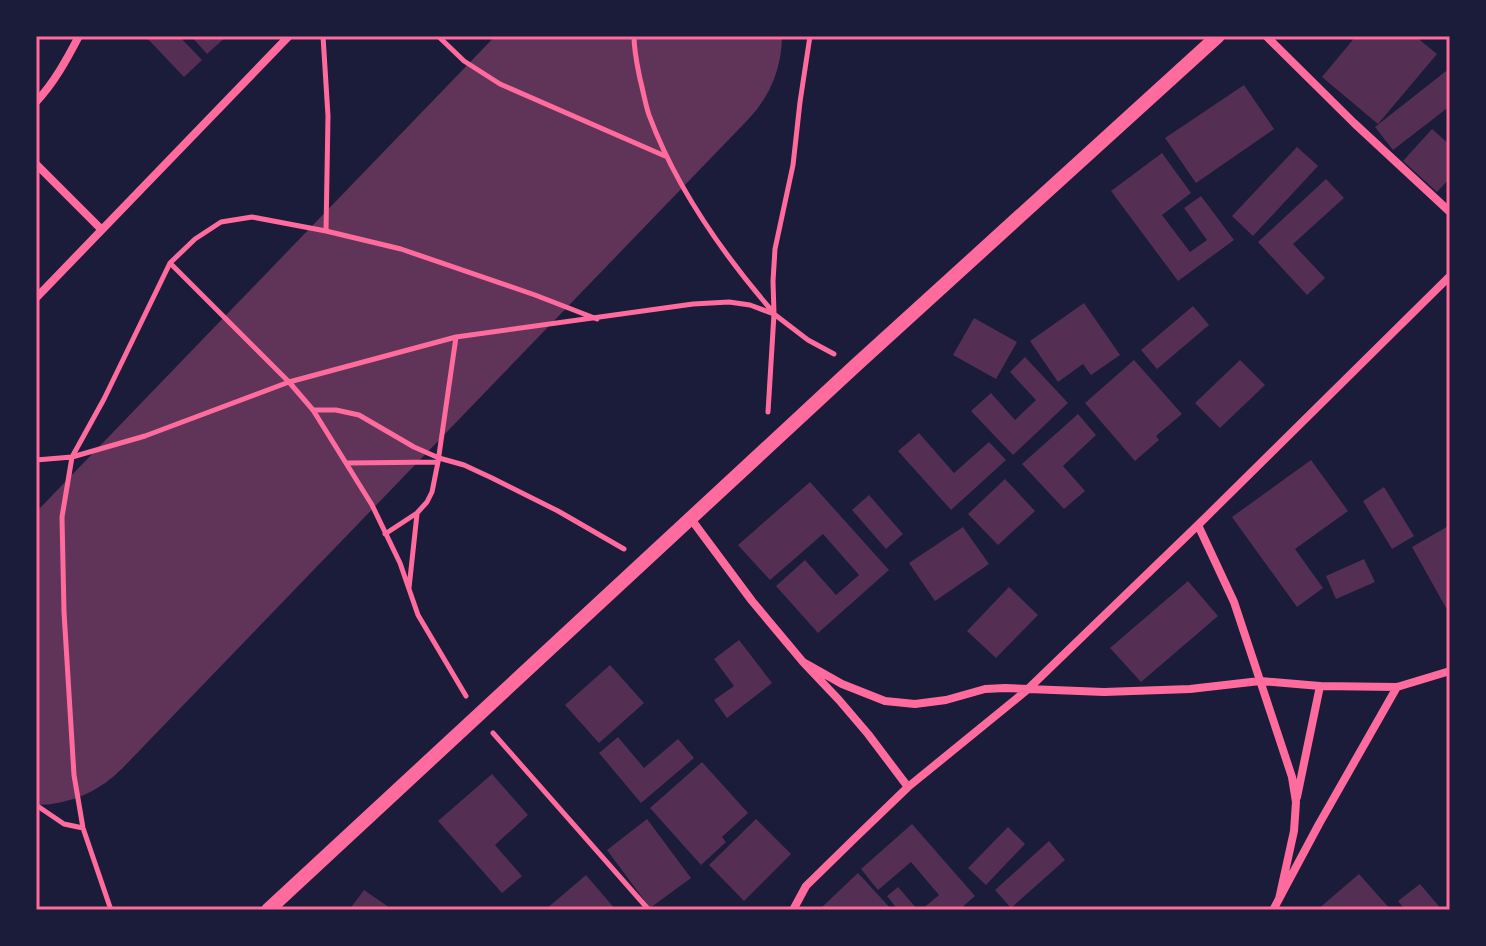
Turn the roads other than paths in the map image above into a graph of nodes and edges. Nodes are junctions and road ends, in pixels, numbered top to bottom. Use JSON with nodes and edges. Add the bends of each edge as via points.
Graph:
{"nodes":[{"id":1,"x":79,"y":36,"type":"edge"},
{"id":2,"x":289,"y":36,"type":"edge"},
{"id":3,"x":1218,"y":36,"type":"edge"},
{"id":4,"x":1266,"y":36,"type":"edge"},
{"id":5,"x":36,"y":102,"type":"edge"},
{"id":6,"x":36,"y":164,"type":"edge"},
{"id":7,"x":1450,"y":212,"type":"edge"},
{"id":8,"x":101,"y":229,"type":"junction"},
{"id":9,"x":1450,"y":276,"type":"edge"},
{"id":10,"x":36,"y":298,"type":"edge"},
{"id":11,"x":691,"y":519,"type":"junction"},
{"id":12,"x":1198,"y":525,"type":"junction"},
{"id":13,"x":803,"y":662,"type":"junction"},
{"id":14,"x":1450,"y":671,"type":"edge"},
{"id":15,"x":1260,"y":681,"type":"junction"},
{"id":16,"x":1320,"y":686,"type":"junction"},
{"id":17,"x":1397,"y":687,"type":"junction"},
{"id":18,"x":1027,"y":690,"type":"junction"},
{"id":19,"x":908,"y":787,"type":"junction"},
{"id":20,"x":1296,"y":802,"type":"junction"},
{"id":21,"x":1279,"y":899,"type":"junction"},
{"id":22,"x":268,"y":910,"type":"edge"},
{"id":23,"x":793,"y":910,"type":"edge"},
{"id":24,"x":1273,"y":910,"type":"edge"}],
"edges":[{"from":1,"to":5,"type":"street"},
{"from":2,"to":8,"type":"street"},
{"from":3,"to":11,"type":"street"},
{"from":4,"to":7,"type":"street"},
{"from":6,"to":8,"type":"street"},
{"from":8,"to":10,"type":"street"},
{"from":9,"to":12,"type":"street"},
{"from":11,"to":13,"type":"street"},
{"from":11,"to":22,"type":"street"},
{"from":12,"to":15,"type":"street","via":[[1234,602]]},
{"from":12,"to":18,"type":"street"},
{"from":13,"to":18,"type":"street","via":[[885,701],[915,704],[985,689]]},
{"from":13,"to":19,"type":"street"},
{"from":14,"to":17,"type":"street"},
{"from":15,"to":16,"type":"street"},
{"from":15,"to":18,"type":"street","via":[[1190,689]]},
{"from":15,"to":20,"type":"street"},
{"from":16,"to":17,"type":"street"},
{"from":16,"to":20,"type":"street"},
{"from":17,"to":21,"type":"street"},
{"from":18,"to":19,"type":"street"},
{"from":19,"to":23,"type":"street","via":[[806,886]]},
{"from":20,"to":21,"type":"street"},
{"from":21,"to":24,"type":"street"}]}
